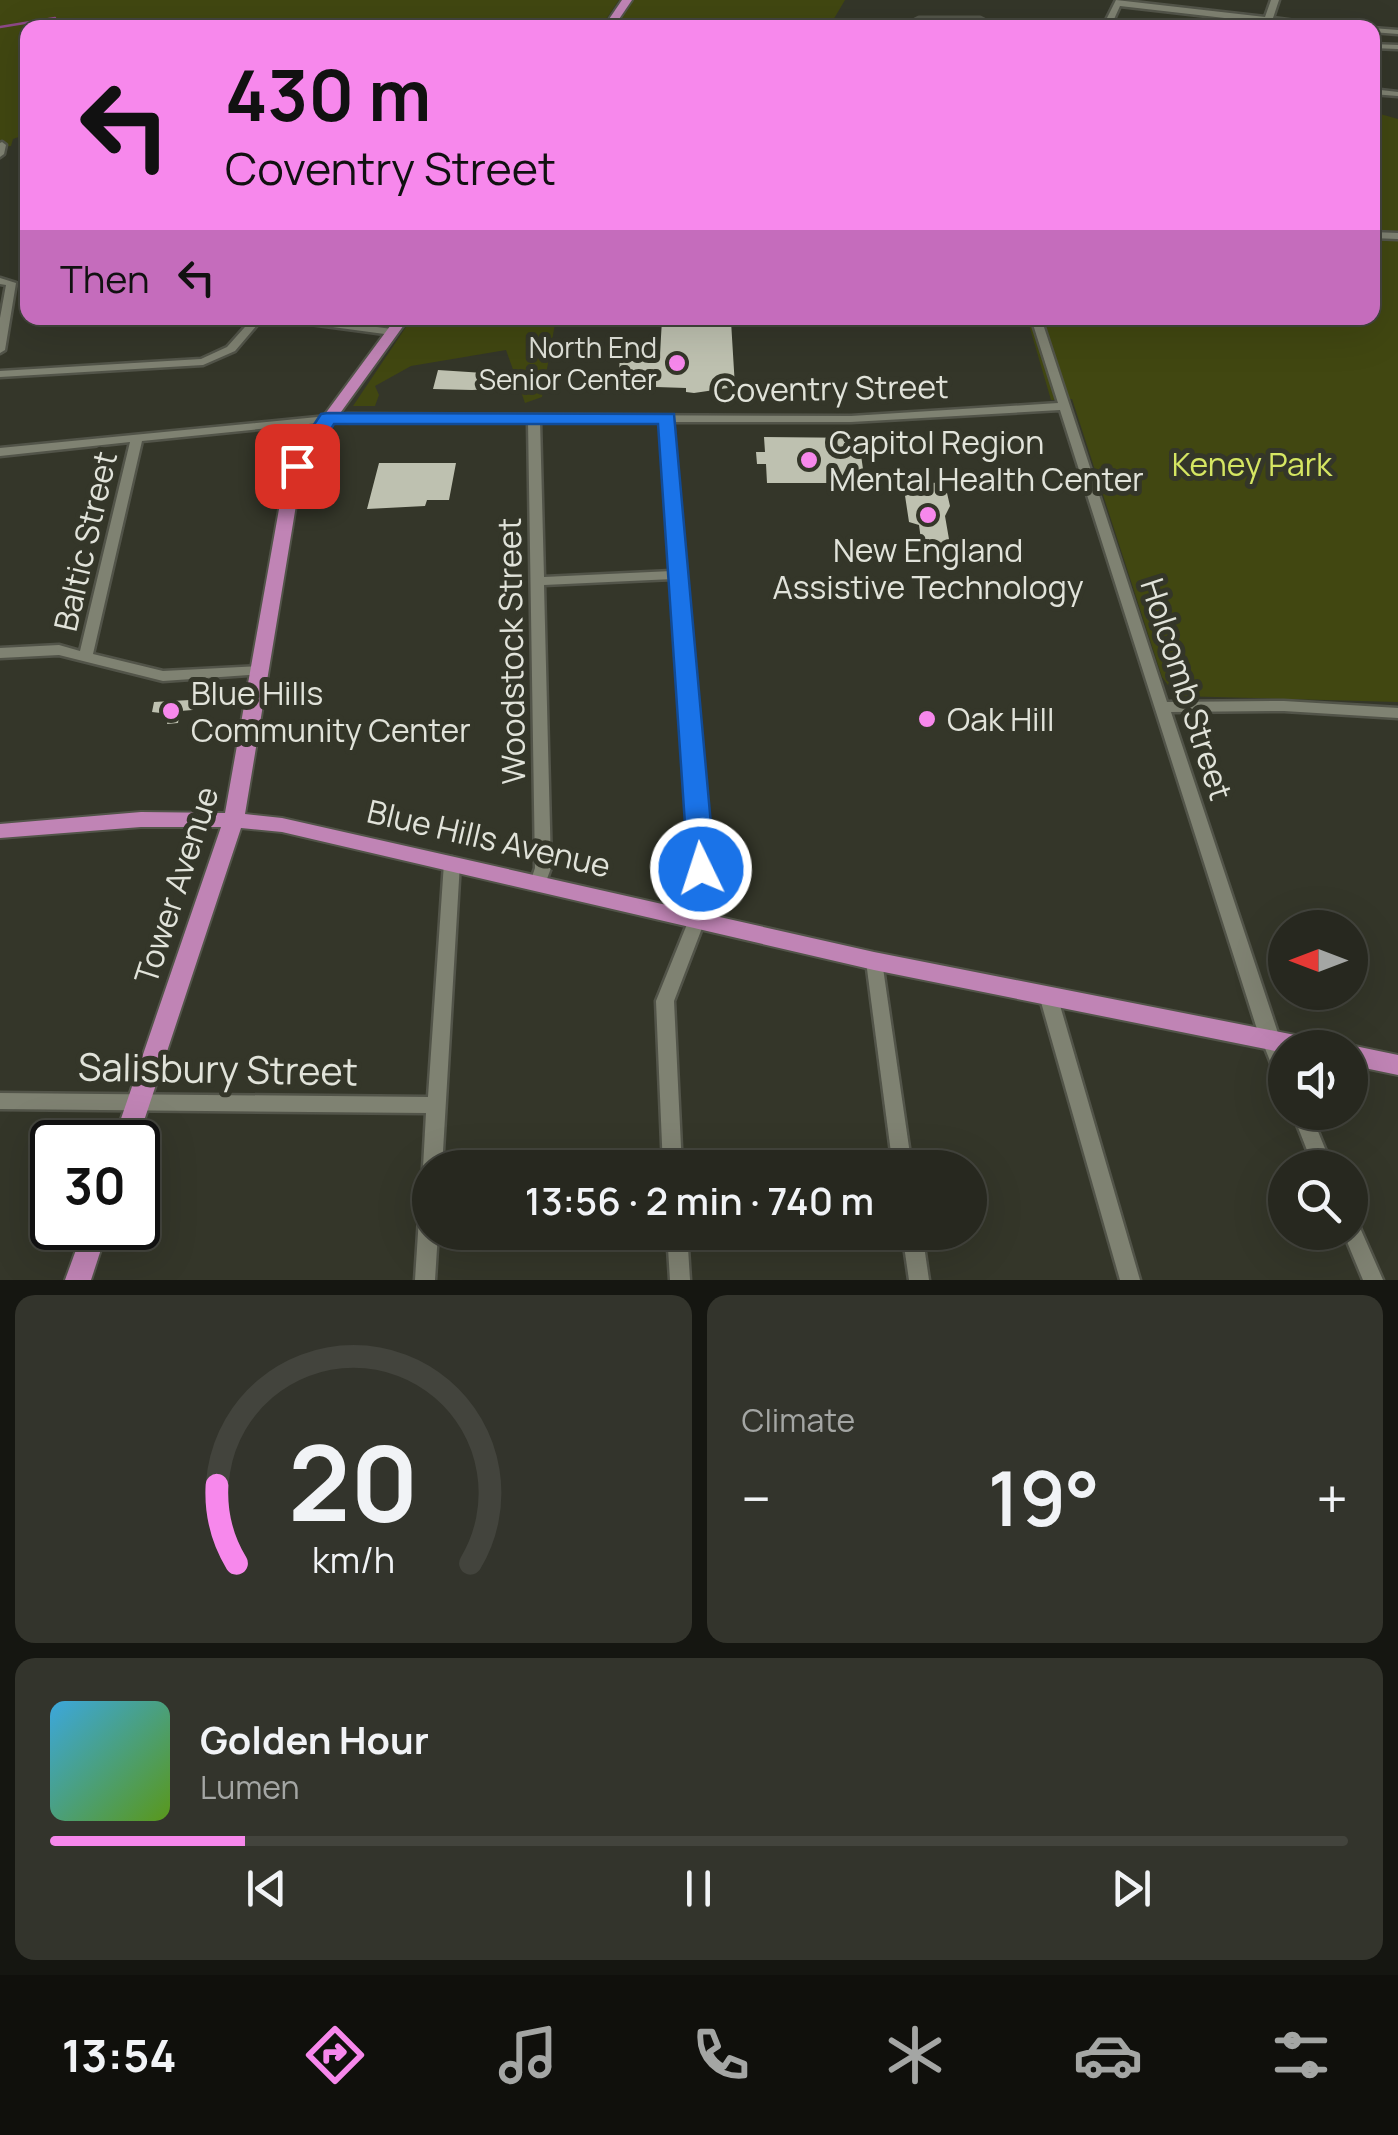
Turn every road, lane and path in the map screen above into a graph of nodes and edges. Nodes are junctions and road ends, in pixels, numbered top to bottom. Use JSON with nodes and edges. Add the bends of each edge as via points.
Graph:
{"nodes":[{"id":1,"x":1119,"y":2,"type":"edge"},
{"id":2,"x":919,"y":20,"type":"edge"},
{"id":3,"x":980,"y":20,"type":"dead end"},
{"id":4,"x":1260,"y":20,"type":"edge"},
{"id":5,"x":6,"y":282,"type":"edge"},
{"id":6,"x":252,"y":325,"type":"edge"},
{"id":7,"x":340,"y":325,"type":"edge"},
{"id":8,"x":397,"y":325,"type":"edge"},
{"id":9,"x":1038,"y":325,"type":"edge"},
{"id":10,"x":392,"y":332,"type":"junction"},
{"id":11,"x":0,"y":350,"type":"edge"},
{"id":12,"x":0,"y":374,"type":"edge"},
{"id":13,"x":1064,"y":406,"type":"junction"},
{"id":14,"x":328,"y":418,"type":"junction"},
{"id":15,"x":534,"y":418,"type":"junction"},
{"id":16,"x":667,"y":418,"type":"junction"},
{"id":17,"x":137,"y":439,"type":"junction"},
{"id":18,"x":0,"y":452,"type":"edge"},
{"id":19,"x":679,"y":575,"type":"junction"},
{"id":20,"x":538,"y":581,"type":"junction"},
{"id":21,"x":0,"y":652,"type":"edge"},
{"id":22,"x":86,"y":656,"type":"junction"},
{"id":23,"x":259,"y":671,"type":"junction"},
{"id":24,"x":1161,"y":706,"type":"junction"},
{"id":25,"x":1398,"y":713,"type":"edge"},
{"id":26,"x":234,"y":819,"type":"junction"},
{"id":27,"x":0,"y":831,"type":"edge"},
{"id":28,"x":452,"y":863,"type":"junction"},
{"id":29,"x":538,"y":883,"type":"junction"},
{"id":30,"x":698,"y":921,"type":"junction"},
{"id":31,"x":874,"y":961,"type":"junction"},
{"id":32,"x":1048,"y":995,"type":"junction"},
{"id":33,"x":1268,"y":1037,"type":"edge"},
{"id":34,"x":1268,"y":1040,"type":"edge"},
{"id":35,"x":1368,"y":1059,"type":"edge"},
{"id":36,"x":1398,"y":1065,"type":"edge"},
{"id":37,"x":0,"y":1101,"type":"edge"},
{"id":38,"x":138,"y":1103,"type":"junction"},
{"id":39,"x":436,"y":1105,"type":"junction"},
{"id":40,"x":132,"y":1120,"type":"edge"},
{"id":41,"x":433,"y":1150,"type":"edge"},
{"id":42,"x":672,"y":1150,"type":"edge"},
{"id":43,"x":900,"y":1150,"type":"edge"},
{"id":44,"x":88,"y":1250,"type":"edge"},
{"id":45,"x":428,"y":1250,"type":"edge"},
{"id":46,"x":678,"y":1250,"type":"edge"},
{"id":47,"x":915,"y":1250,"type":"edge"},
{"id":48,"x":1360,"y":1250,"type":"edge"},
{"id":49,"x":78,"y":1280,"type":"edge"},
{"id":50,"x":426,"y":1280,"type":"edge"},
{"id":51,"x":680,"y":1280,"type":"edge"},
{"id":52,"x":919,"y":1280,"type":"edge"},
{"id":53,"x":1130,"y":1280,"type":"edge"},
{"id":54,"x":1373,"y":1280,"type":"edge"}],
"edges":[{"from":1,"to":4,"type":"street"},
{"from":2,"to":3,"type":"street"},
{"from":5,"to":11,"type":"street","via":[[14,306]]},
{"from":6,"to":12,"type":"street","via":[[231,348],[203,362]]},
{"from":7,"to":10,"type":"street"},
{"from":8,"to":10,"type":"main road","name":"Tower Avenue"},
{"from":9,"to":13,"type":"street","name":"Holcomb Street"},
{"from":10,"to":14,"type":"main road","name":"Tower Avenue"},
{"from":13,"to":16,"type":"street","name":"Coventry Street","via":[[862,419]]},
{"from":13,"to":24,"type":"street","name":"Holcomb Street"},
{"from":14,"to":15,"type":"street","name":"Coventry Street"},
{"from":14,"to":17,"type":"street","name":"Coventry Street"},
{"from":14,"to":23,"type":"main road","name":"Tower Avenue","via":[[292,481]]},
{"from":15,"to":16,"type":"street","name":"Coventry Street"},
{"from":15,"to":20,"type":"street","name":"Woodstock Street"},
{"from":16,"to":19,"type":"street"},
{"from":17,"to":18,"type":"street","name":"Coventry Street"},
{"from":17,"to":22,"type":"street","name":"Baltic Street"},
{"from":19,"to":20,"type":"street"},
{"from":19,"to":30,"type":"street","via":[[704,902]]},
{"from":20,"to":29,"type":"street","name":"Woodstock Street"},
{"from":21,"to":22,"type":"street"},
{"from":22,"to":23,"type":"street","via":[[164,676]]},
{"from":23,"to":26,"type":"main road","name":"Tower Avenue"},
{"from":24,"to":25,"type":"street"},
{"from":24,"to":33,"type":"street","name":"Holcomb Street"},
{"from":26,"to":27,"type":"main road","name":"Blue Hills Avenue","via":[[150,817]]},
{"from":26,"to":28,"type":"main road","name":"Blue Hills Avenue"},
{"from":26,"to":38,"type":"main road","name":"Tower Avenue"},
{"from":28,"to":29,"type":"main road","name":"Blue Hills Avenue"},
{"from":28,"to":39,"type":"street"},
{"from":29,"to":30,"type":"main road","name":"Blue Hills Avenue"},
{"from":30,"to":31,"type":"main road","name":"Blue Hills Avenue"},
{"from":30,"to":42,"type":"street","via":[[665,1002]]},
{"from":31,"to":32,"type":"main road","name":"Blue Hills Avenue"},
{"from":31,"to":43,"type":"street"},
{"from":32,"to":34,"type":"main road","name":"Blue Hills Avenue"},
{"from":32,"to":53,"type":"street"},
{"from":35,"to":36,"type":"main road"},
{"from":37,"to":38,"type":"street","name":"Salisbury Street"},
{"from":38,"to":39,"type":"street","name":"Salisbury Street"},
{"from":38,"to":40,"type":"main road","name":"Tower Avenue"},
{"from":39,"to":41,"type":"street"},
{"from":44,"to":49,"type":"main road"},
{"from":45,"to":50,"type":"street"},
{"from":46,"to":51,"type":"street"},
{"from":47,"to":52,"type":"street"},
{"from":48,"to":54,"type":"street"}]}
